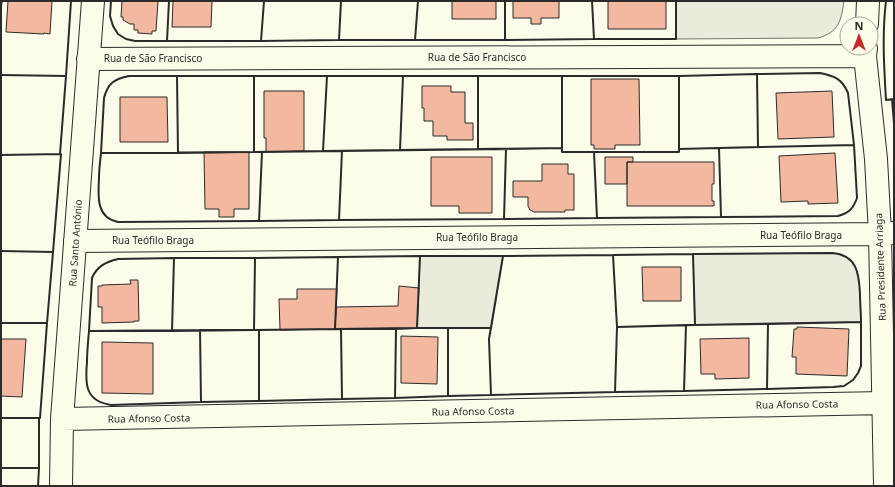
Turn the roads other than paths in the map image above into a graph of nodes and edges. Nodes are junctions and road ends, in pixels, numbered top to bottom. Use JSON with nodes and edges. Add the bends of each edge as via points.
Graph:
{"nodes":[{"id":1,"x":93,"y":1,"type":"edge"},
{"id":2,"x":868,"y":1,"type":"edge"},
{"id":3,"x":867,"y":16,"type":"edge"},
{"id":4,"x":839,"y":52,"type":"edge"},
{"id":5,"x":866,"y":56,"type":"edge"},
{"id":6,"x":88,"y":59,"type":"junction"},
{"id":7,"x":887,"y":233,"type":"edge"},
{"id":8,"x":75,"y":241,"type":"junction"},
{"id":9,"x":884,"y":403,"type":"junction"},
{"id":10,"x":62,"y":420,"type":"junction"},
{"id":11,"x":61,"y":486,"type":"edge"},
{"id":12,"x":885,"y":486,"type":"edge"}],
"edges":[{"from":1,"to":6,"type":"street","name":"Rua Santo António"},
{"from":2,"to":3,"type":"street"},
{"from":4,"to":6,"type":"street","name":"Rua de São Francisco"},
{"from":5,"to":7,"type":"street","name":"Rua Presidente Arriaga","via":[[876,159]]},
{"from":6,"to":8,"type":"street","name":"Rua Santo António"},
{"from":7,"to":8,"type":"street","name":"Rua Teófilo Braga"},
{"from":7,"to":9,"type":"street","name":"Rua Presidente Arriaga"},
{"from":8,"to":10,"type":"street","name":"Rua Santo António"},
{"from":9,"to":10,"type":"street","name":"Rua Afonso Costa"},
{"from":9,"to":12,"type":"street","name":"Rua Presidente Arriaga"},
{"from":10,"to":11,"type":"street","name":"Rua Santo António"}]}
